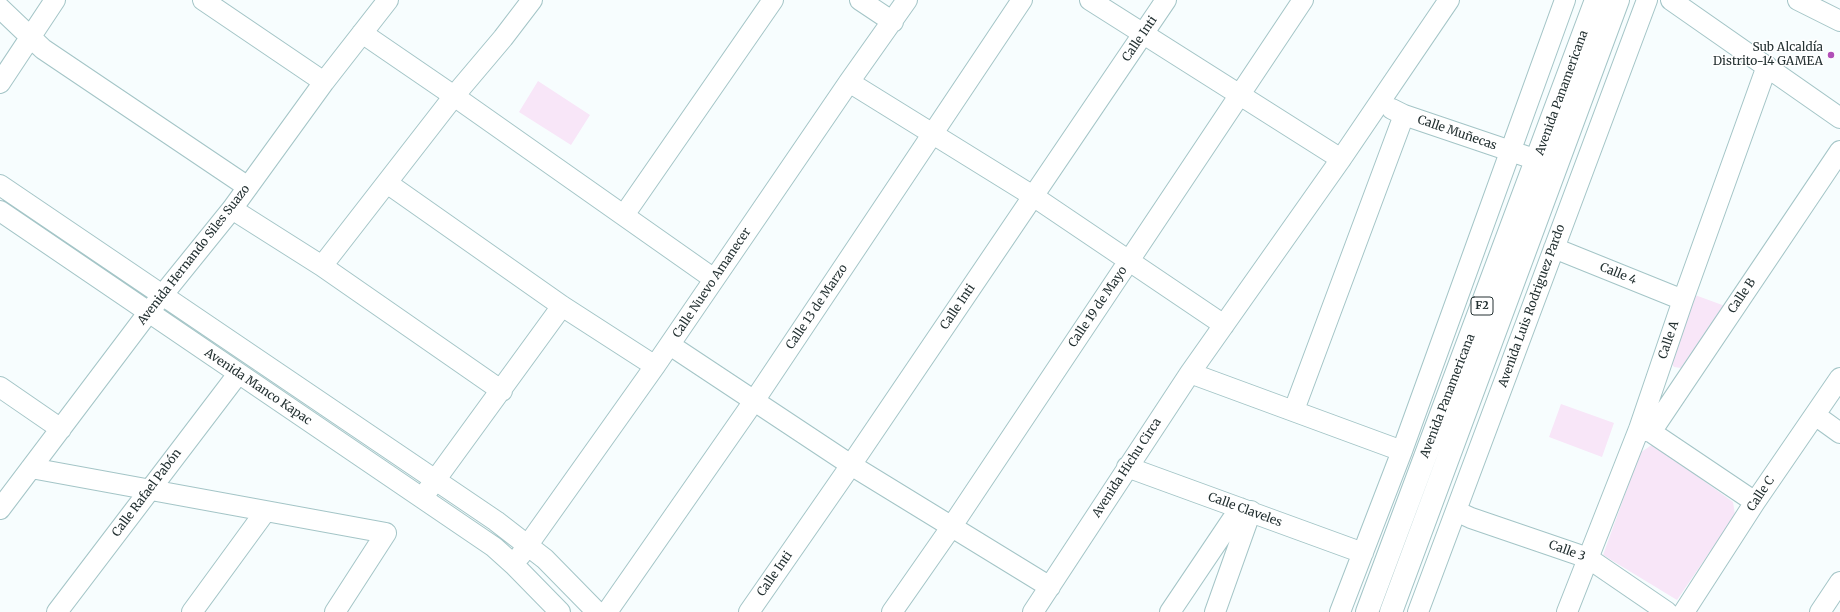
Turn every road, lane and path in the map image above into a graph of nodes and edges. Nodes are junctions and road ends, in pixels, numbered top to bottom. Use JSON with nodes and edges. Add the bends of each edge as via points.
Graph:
{"nodes":[{"id":1,"x":55,"y":0,"type":"edge"},
{"id":2,"x":203,"y":0,"type":"edge"},
{"id":3,"x":388,"y":0,"type":"edge"},
{"id":4,"x":532,"y":0,"type":"edge"},
{"id":5,"x":773,"y":0,"type":"edge"},
{"id":6,"x":860,"y":0,"type":"edge"},
{"id":7,"x":907,"y":0,"type":"edge"},
{"id":8,"x":1022,"y":0,"type":"edge"},
{"id":9,"x":1090,"y":0,"type":"edge"},
{"id":10,"x":1166,"y":0,"type":"edge"},
{"id":11,"x":1303,"y":0,"type":"edge"},
{"id":12,"x":1449,"y":0,"type":"edge"},
{"id":13,"x":1565,"y":0,"type":"edge"},
{"id":14,"x":1596,"y":0,"type":"edge"},
{"id":15,"x":1618,"y":0,"type":"edge"},
{"id":16,"x":1647,"y":0,"type":"edge"},
{"id":17,"x":1671,"y":0,"type":"edge"},
{"id":18,"x":1798,"y":0,"type":"edge"},
{"id":19,"x":0,"y":8,"type":"edge"},
{"id":20,"x":1840,"y":21,"type":"edge"},
{"id":21,"x":893,"y":22,"type":"junction"},
{"id":22,"x":362,"y":33,"type":"junction"},
{"id":23,"x":1144,"y":34,"type":"junction"},
{"id":24,"x":30,"y":38,"type":"junction"},
{"id":25,"x":1767,"y":66,"type":"junction"},
{"id":26,"x":324,"y":82,"type":"junction"},
{"id":27,"x":849,"y":82,"type":"junction"},
{"id":28,"x":0,"y":84,"type":"edge"},
{"id":29,"x":454,"y":96,"type":"junction"},
{"id":30,"x":1240,"y":96,"type":"junction"},
{"id":31,"x":1378,"y":102,"type":"junction"},
{"id":32,"x":1404,"y":115,"type":"junction"},
{"id":33,"x":1840,"y":118,"type":"edge"},
{"id":34,"x":933,"y":133,"type":"junction"},
{"id":35,"x":1510,"y":151,"type":"junction"},
{"id":36,"x":1840,"y":151,"type":"edge"},
{"id":37,"x":1340,"y":158,"type":"junction"},
{"id":38,"x":1537,"y":160,"type":"junction"},
{"id":39,"x":387,"y":183,"type":"junction"},
{"id":40,"x":0,"y":185,"type":"edge"},
{"id":41,"x":248,"y":187,"type":"junction"},
{"id":42,"x":1033,"y":196,"type":"junction"},
{"id":43,"x":232,"y":209,"type":"junction"},
{"id":44,"x":0,"y":211,"type":"edge"},
{"id":45,"x":624,"y":215,"type":"junction"},
{"id":46,"x":1554,"y":248,"type":"junction"},
{"id":47,"x":1130,"y":260,"type":"junction"},
{"id":48,"x":322,"y":266,"type":"junction"},
{"id":49,"x":714,"y":279,"type":"junction"},
{"id":50,"x":163,"y":295,"type":"junction"},
{"id":51,"x":1683,"y":300,"type":"junction"},
{"id":52,"x":562,"y":306,"type":"junction"},
{"id":53,"x":148,"y":313,"type":"junction"},
{"id":54,"x":1224,"y":325,"type":"junction"},
{"id":55,"x":670,"y":345,"type":"junction"},
{"id":56,"x":655,"y":366,"type":"junction"},
{"id":57,"x":1190,"y":373,"type":"junction"},
{"id":58,"x":238,"y":374,"type":"junction"},
{"id":59,"x":1840,"y":378,"type":"edge"},
{"id":60,"x":0,"y":387,"type":"edge"},
{"id":61,"x":502,"y":391,"type":"junction"},
{"id":62,"x":754,"y":401,"type":"junction"},
{"id":63,"x":1294,"y":410,"type":"junction"},
{"id":64,"x":1815,"y":415,"type":"junction"},
{"id":65,"x":61,"y":429,"type":"junction"},
{"id":66,"x":1645,"y":431,"type":"junction"},
{"id":67,"x":1840,"y":433,"type":"edge"},
{"id":68,"x":1402,"y":451,"type":"junction"},
{"id":69,"x":851,"y":465,"type":"junction"},
{"id":70,"x":1127,"y":467,"type":"junction"},
{"id":71,"x":31,"y":468,"type":"junction"},
{"id":72,"x":435,"y":480,"type":"junction"},
{"id":73,"x":149,"y":490,"type":"junction"},
{"id":74,"x":422,"y":498,"type":"junction"},
{"id":75,"x":1756,"y":502,"type":"junction"},
{"id":76,"x":0,"y":509,"type":"edge"},
{"id":77,"x":1245,"y":510,"type":"junction"},
{"id":78,"x":1456,"y":511,"type":"junction"},
{"id":79,"x":265,"y":512,"type":"junction"},
{"id":80,"x":952,"y":526,"type":"junction"},
{"id":81,"x":528,"y":545,"type":"junction"},
{"id":82,"x":1363,"y":553,"type":"junction"},
{"id":83,"x":1588,"y":558,"type":"junction"},
{"id":84,"x":514,"y":565,"type":"junction"},
{"id":85,"x":1840,"y":582,"type":"edge"},
{"id":86,"x":1050,"y":587,"type":"junction"},
{"id":87,"x":57,"y":612,"type":"edge"},
{"id":88,"x":192,"y":612,"type":"edge"},
{"id":89,"x":335,"y":612,"type":"edge"},
{"id":90,"x":560,"y":612,"type":"edge"},
{"id":91,"x":597,"y":612,"type":"edge"},
{"id":92,"x":607,"y":612,"type":"edge"},
{"id":93,"x":749,"y":612,"type":"edge"},
{"id":94,"x":892,"y":612,"type":"edge"},
{"id":95,"x":1033,"y":612,"type":"edge"},
{"id":96,"x":1170,"y":612,"type":"edge"},
{"id":97,"x":1215,"y":612,"type":"edge"},
{"id":98,"x":1340,"y":612,"type":"edge"},
{"id":99,"x":1367,"y":612,"type":"edge"},
{"id":100,"x":1392,"y":612,"type":"edge"},
{"id":101,"x":1418,"y":612,"type":"edge"},
{"id":102,"x":1567,"y":612,"type":"edge"},
{"id":103,"x":1667,"y":612,"type":"edge"},
{"id":104,"x":1684,"y":612,"type":"edge"},
{"id":105,"x":1820,"y":612,"type":"edge"}],
"edges":[{"from":1,"to":24,"type":"street"},
{"from":2,"to":26,"type":"street"},
{"from":3,"to":22,"type":"street","name":"Avenida Hernando Siles Suazo"},
{"from":4,"to":29,"type":"street"},
{"from":5,"to":45,"type":"street"},
{"from":6,"to":21,"type":"street"},
{"from":7,"to":21,"type":"street","name":"Calle Nuevo Amanecer"},
{"from":8,"to":34,"type":"street","name":"Calle 13 de Marzo"},
{"from":9,"to":23,"type":"street"},
{"from":10,"to":23,"type":"street","name":"Calle Inti"},
{"from":11,"to":30,"type":"street","name":"Calle 19 de Mayo"},
{"from":12,"to":31,"type":"street","name":"Avenida Hichu Circa"},
{"from":13,"to":35,"type":"street","name":"Avenida Panamericana"},
{"from":14,"to":38,"type":"highway","name":"Avenida Panamericana","number":"F2"},
{"from":15,"to":100,"type":"highway","name":"Avenida Panamericana","number":"F2"},
{"from":16,"to":46,"type":"street","name":"Avenida Luis Rodriguez Pardo"},
{"from":17,"to":25,"type":"street"},
{"from":18,"to":20,"type":"street"},
{"from":19,"to":24,"type":"street","via":[[15,20]]},
{"from":21,"to":27,"type":"street","name":"Calle Nuevo Amanecer"},
{"from":22,"to":26,"type":"street","name":"Avenida Hernando Siles Suazo"},
{"from":22,"to":29,"type":"street"},
{"from":23,"to":30,"type":"street"},
{"from":23,"to":42,"type":"street","name":"Calle Inti"},
{"from":24,"to":28,"type":"street"},
{"from":24,"to":41,"type":"street"},
{"from":25,"to":33,"type":"street"},
{"from":25,"to":51,"type":"street","name":"Calle A"},
{"from":26,"to":41,"type":"street","name":"Avenida Hernando Siles Suazo"},
{"from":27,"to":34,"type":"street"},
{"from":27,"to":49,"type":"street","name":"Calle Nuevo Amanecer"},
{"from":29,"to":39,"type":"street"},
{"from":29,"to":45,"type":"street"},
{"from":30,"to":37,"type":"street"},
{"from":30,"to":47,"type":"street","name":"Calle 19 de Mayo"},
{"from":31,"to":32,"type":"street","name":"Calle Muñecas"},
{"from":31,"to":37,"type":"street","name":"Avenida Hichu Circa"},
{"from":32,"to":35,"type":"street","name":"Calle Muñecas"},
{"from":32,"to":63,"type":"street"},
{"from":34,"to":42,"type":"street"},
{"from":34,"to":62,"type":"street","name":"Calle 13 de Marzo"},
{"from":35,"to":38,"type":"street","name":"Calle Muñecas"},
{"from":35,"to":68,"type":"street","name":"Avenida Panamericana"},
{"from":36,"to":66,"type":"street","name":"Calle B"},
{"from":37,"to":54,"type":"street","name":"Avenida Hichu Circa"},
{"from":38,"to":99,"type":"highway","name":"Avenida Panamericana","number":"F2"},
{"from":39,"to":48,"type":"street"},
{"from":39,"to":52,"type":"street"},
{"from":40,"to":50,"type":"street"},
{"from":41,"to":43,"type":"street","name":"Avenida Hernando Siles Suazo"},
{"from":42,"to":47,"type":"street"},
{"from":42,"to":69,"type":"street","name":"Calle Inti"},
{"from":43,"to":48,"type":"street"},
{"from":43,"to":50,"type":"street","name":"Avenida Hernando Siles Suazo"},
{"from":44,"to":53,"type":"street","name":"Avenida Manco Kapac"},
{"from":45,"to":49,"type":"street"},
{"from":46,"to":51,"type":"street","name":"Calle 4"},
{"from":46,"to":78,"type":"street","name":"Avenida Luis Rodriguez Pardo"},
{"from":47,"to":54,"type":"street"},
{"from":47,"to":80,"type":"street","name":"Calle 19 de Mayo"},
{"from":48,"to":61,"type":"street"},
{"from":49,"to":55,"type":"street","name":"Calle Nuevo Amanecer"},
{"from":50,"to":53,"type":"street","name":"Avenida Hernando Siles Suazo"},
{"from":50,"to":72,"type":"street"},
{"from":51,"to":66,"type":"street","name":"Calle A"},
{"from":52,"to":56,"type":"street"},
{"from":52,"to":61,"type":"street"},
{"from":53,"to":58,"type":"street","name":"Avenida Manco Kapac"},
{"from":53,"to":65,"type":"street","name":"Avenida Hernando Siles Suazo"},
{"from":54,"to":57,"type":"street","name":"Avenida Hichu Circa"},
{"from":55,"to":56,"type":"street","name":"Calle Nuevo Amanecer"},
{"from":55,"to":62,"type":"street"},
{"from":56,"to":81,"type":"street","name":"Calle Nuevo Amanecer"},
{"from":57,"to":63,"type":"street"},
{"from":57,"to":70,"type":"street","name":"Avenida Hichu Circa"},
{"from":58,"to":73,"type":"street","name":"Calle Rafael Pabón"},
{"from":58,"to":74,"type":"street","name":"Avenida Manco Kapac"},
{"from":59,"to":64,"type":"street","name":"Calle C"},
{"from":60,"to":65,"type":"street"},
{"from":61,"to":72,"type":"street"},
{"from":62,"to":69,"type":"street"},
{"from":62,"to":92,"type":"street","name":"Calle 13 de Marzo"},
{"from":63,"to":68,"type":"street"},
{"from":64,"to":67,"type":"street"},
{"from":64,"to":75,"type":"street","name":"Calle C"},
{"from":65,"to":71,"type":"street","name":"Avenida Hernando Siles Suazo"},
{"from":66,"to":75,"type":"street"},
{"from":66,"to":83,"type":"street","name":"Calle A"},
{"from":68,"to":82,"type":"street","name":"Avenida Panamericana"},
{"from":69,"to":80,"type":"street"},
{"from":69,"to":93,"type":"street","name":"Calle Inti"},
{"from":70,"to":77,"type":"street","name":"Calle Claveles"},
{"from":70,"to":86,"type":"street","name":"Avenida Hichu Circa"},
{"from":71,"to":73,"type":"street"},
{"from":71,"to":76,"type":"street","name":"Avenida Hernando Siles Suazo"},
{"from":72,"to":74,"type":"street"},
{"from":72,"to":81,"type":"street"},
{"from":73,"to":79,"type":"street"},
{"from":73,"to":87,"type":"street","name":"Calle Rafael Pabón"},
{"from":74,"to":84,"type":"street","name":"Avenida Manco Kapac","via":[[494,547]]},
{"from":75,"to":104,"type":"street","name":"Calle C"},
{"from":77,"to":82,"type":"street","name":"Calle Claveles"},
{"from":77,"to":96,"type":"street"},
{"from":77,"to":97,"type":"street"},
{"from":78,"to":83,"type":"street","name":"Calle 3"},
{"from":78,"to":101,"type":"street","name":"Avenida Luis Rodriguez Pardo"},
{"from":79,"to":88,"type":"street"},
{"from":79,"to":89,"type":"street","via":[[386,533]]},
{"from":80,"to":86,"type":"street"},
{"from":80,"to":94,"type":"street","name":"Calle 19 de Mayo"},
{"from":81,"to":84,"type":"street","name":"Calle Nuevo Amanecer"},
{"from":81,"to":91,"type":"street"},
{"from":82,"to":98,"type":"street","name":"Avenida Panamericana"},
{"from":83,"to":102,"type":"street","name":"Calle A"},
{"from":83,"to":103,"type":"street","name":"Calle 3"},
{"from":84,"to":90,"type":"street","name":"Avenida Manco Kapac"},
{"from":85,"to":105,"type":"street"},
{"from":86,"to":95,"type":"street","name":"Avenida Hichu Circa"}]}
